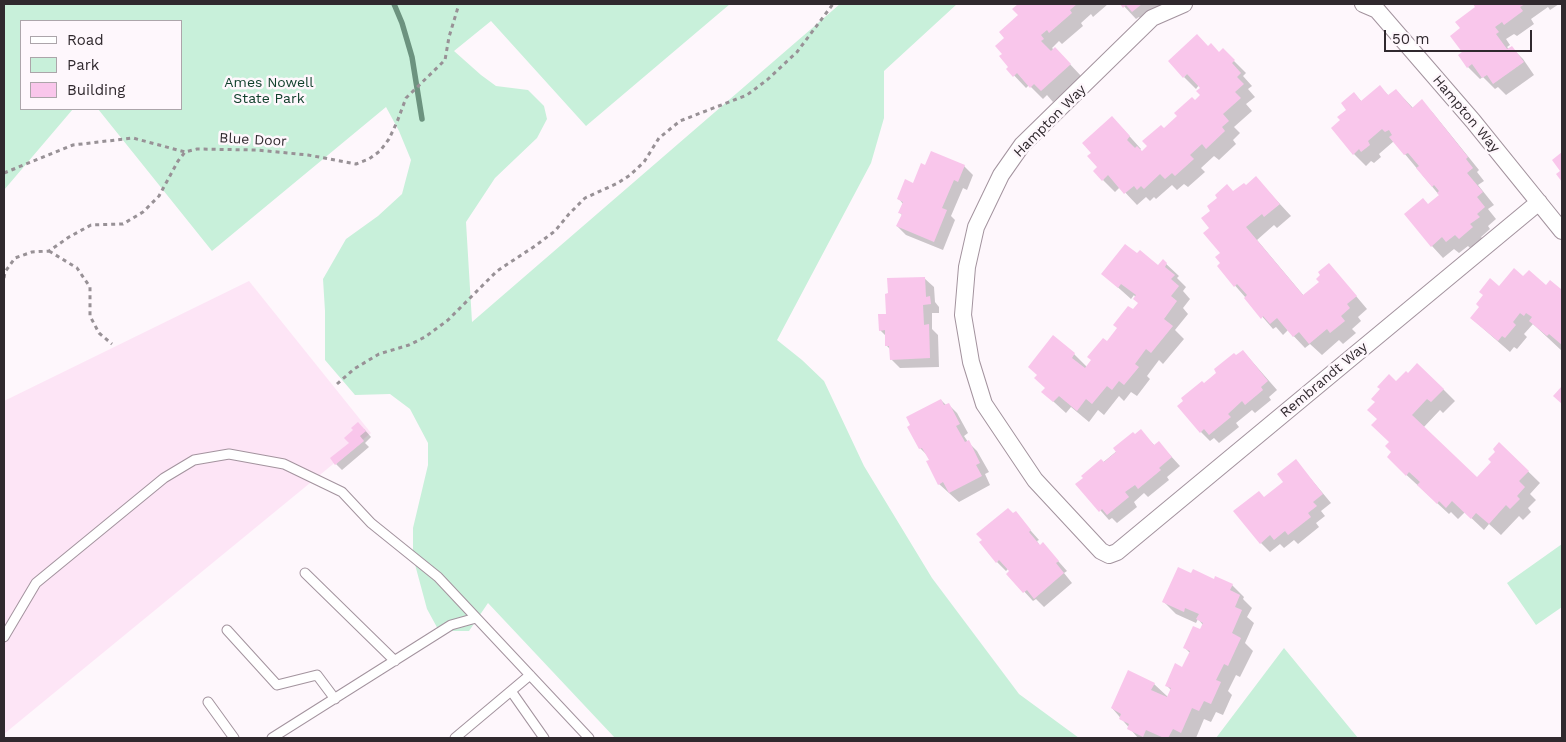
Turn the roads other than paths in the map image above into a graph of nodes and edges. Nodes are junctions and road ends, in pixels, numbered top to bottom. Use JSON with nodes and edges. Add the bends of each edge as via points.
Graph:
{"nodes":[{"id":1,"x":1184,"y":4,"type":"edge"},
{"id":2,"x":1363,"y":4,"type":"edge"},
{"id":3,"x":1539,"y":202,"type":"junction"},
{"id":4,"x":1562,"y":231,"type":"edge"},
{"id":5,"x":1109,"y":555,"type":"joint"},
{"id":6,"x":305,"y":572,"type":"dead end"},
{"id":7,"x":476,"y":618,"type":"junction"},
{"id":8,"x":227,"y":630,"type":"dead end"},
{"id":9,"x":4,"y":637,"type":"edge"},
{"id":10,"x":395,"y":661,"type":"junction"},
{"id":11,"x":530,"y":675,"type":"junction"},
{"id":12,"x":511,"y":691,"type":"junction"},
{"id":13,"x":335,"y":699,"type":"junction"},
{"id":14,"x":208,"y":702,"type":"dead end"},
{"id":15,"x":234,"y":738,"type":"edge"},
{"id":16,"x":272,"y":738,"type":"edge"},
{"id":17,"x":456,"y":738,"type":"edge"},
{"id":18,"x":544,"y":738,"type":"edge"},
{"id":19,"x":589,"y":738,"type":"edge"}],
"edges":[{"from":1,"to":5,"type":"street","name":"Hampton Way","via":[[1152,18],[1022,145],[1001,175],[976,227],[967,267],[963,315],[984,404],[1035,480],[1101,551]]},
{"from":2,"to":3,"type":"street","name":"Hampton Way","via":[[1377,10]]},
{"from":3,"to":4,"type":"street","name":"Hampton Way"},
{"from":3,"to":5,"type":"street","name":"Rembrandt Way","via":[[1117,552]]},
{"from":6,"to":10,"type":"lane"},
{"from":7,"to":9,"type":"lane","via":[[438,576],[371,523],[342,492],[284,464],[229,454],[194,460],[164,478],[36,583]]},
{"from":7,"to":10,"type":"lane","via":[[451,625]]},
{"from":7,"to":11,"type":"lane"},
{"from":8,"to":13,"type":"lane","via":[[277,685],[316,675]]},
{"from":10,"to":13,"type":"lane"},
{"from":11,"to":12,"type":"lane"},
{"from":11,"to":19,"type":"lane"},
{"from":12,"to":17,"type":"lane"},
{"from":12,"to":18,"type":"lane"},
{"from":13,"to":16,"type":"lane"},
{"from":14,"to":15,"type":"lane"}]}
